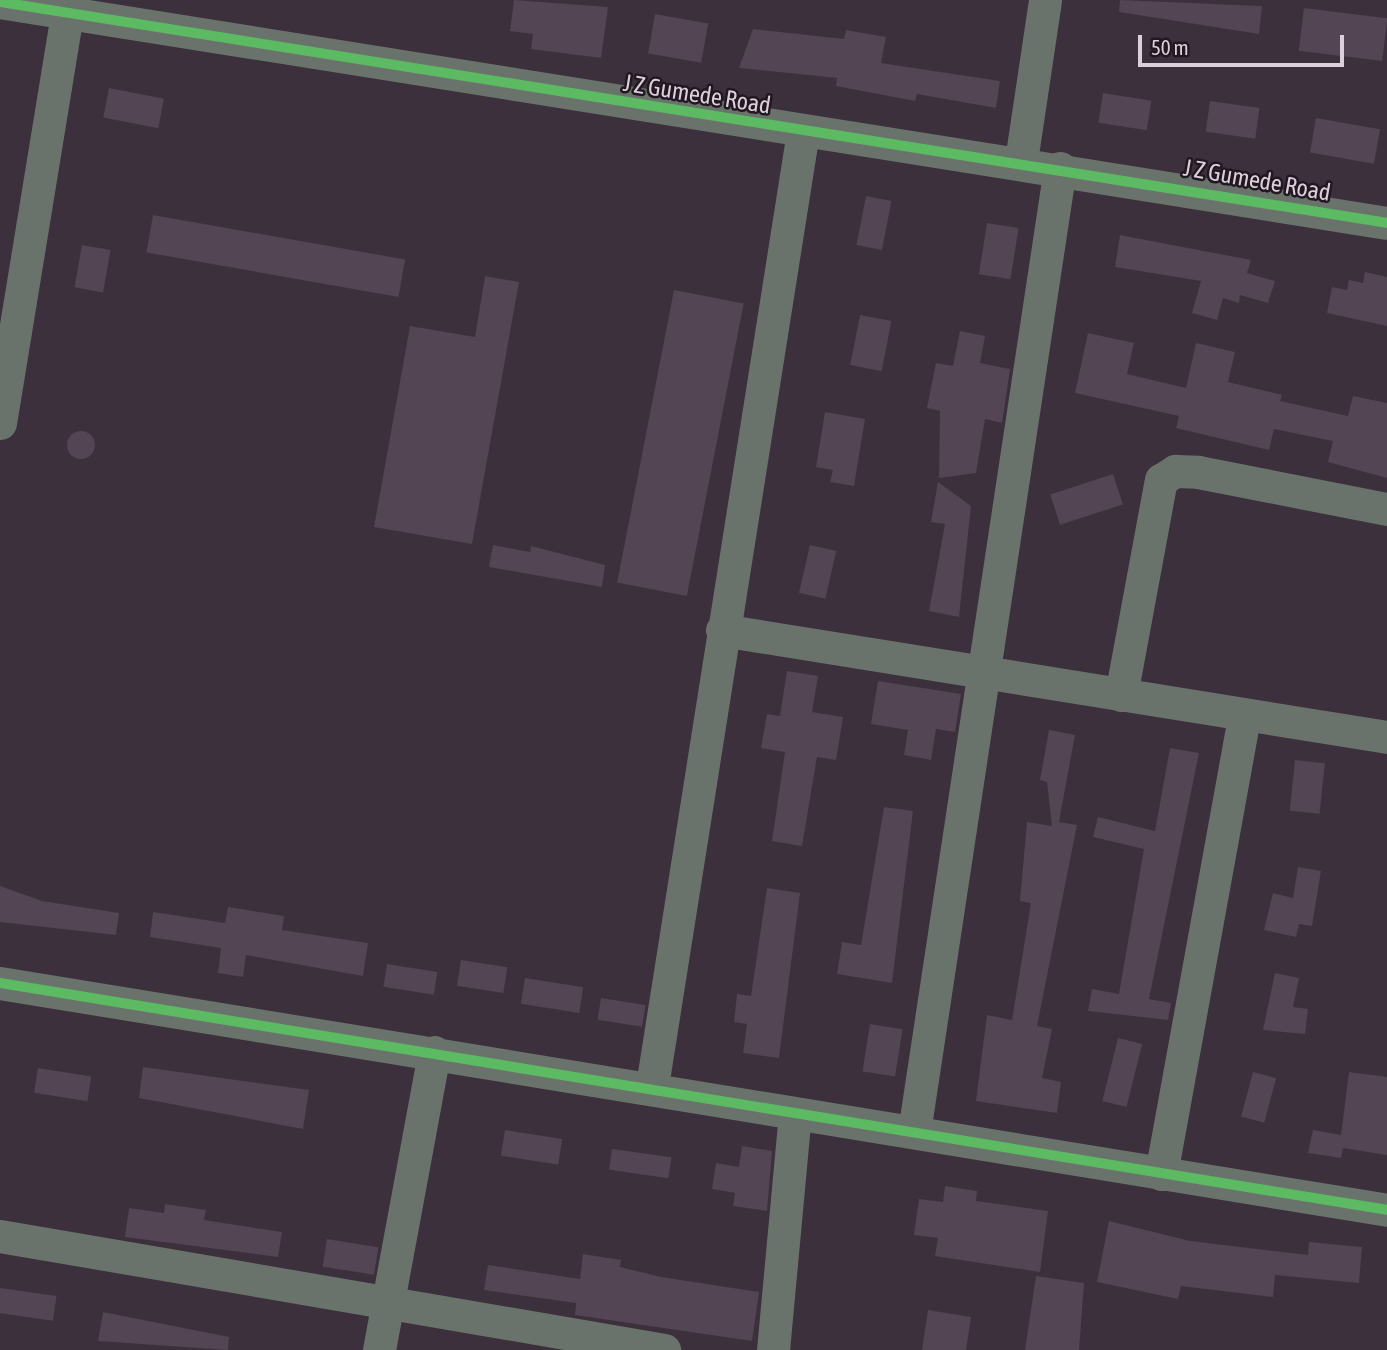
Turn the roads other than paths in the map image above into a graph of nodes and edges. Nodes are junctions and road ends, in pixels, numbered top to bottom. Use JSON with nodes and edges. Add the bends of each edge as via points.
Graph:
{"nodes":[{"id":1,"x":1045,"y":0,"type":"edge"},
{"id":2,"x":0,"y":2,"type":"edge"},
{"id":3,"x":67,"y":13,"type":"junction"},
{"id":4,"x":803,"y":132,"type":"junction"},
{"id":5,"x":1021,"y":161,"type":"junction"},
{"id":6,"x":1060,"y":168,"type":"junction"},
{"id":7,"x":1387,"y":223,"type":"edge"},
{"id":8,"x":0,"y":423,"type":"edge"},
{"id":9,"x":1387,"y":509,"type":"edge"},
{"id":10,"x":722,"y":630,"type":"junction"},
{"id":11,"x":986,"y":672,"type":"junction"},
{"id":12,"x":1121,"y":695,"type":"junction"},
{"id":13,"x":1244,"y":716,"type":"junction"},
{"id":14,"x":1387,"y":737,"type":"edge"},
{"id":15,"x":0,"y":983,"type":"edge"},
{"id":16,"x":434,"y":1052,"type":"junction"},
{"id":17,"x":652,"y":1086,"type":"junction"},
{"id":18,"x":795,"y":1114,"type":"junction"},
{"id":19,"x":914,"y":1132,"type":"junction"},
{"id":20,"x":1161,"y":1174,"type":"junction"},
{"id":21,"x":1387,"y":1210,"type":"edge"},
{"id":22,"x":0,"y":1236,"type":"edge"},
{"id":23,"x":388,"y":1302,"type":"junction"},
{"id":24,"x":379,"y":1350,"type":"edge"},
{"id":25,"x":664,"y":1350,"type":"edge"},
{"id":26,"x":773,"y":1350,"type":"edge"}],
"edges":[{"from":1,"to":5,"type":"street"},
{"from":2,"to":3,"type":"street","name":"J Z Gumede Road"},
{"from":3,"to":4,"type":"street","name":"J Z Gumede Road"},
{"from":3,"to":8,"type":"street"},
{"from":4,"to":5,"type":"street","name":"J Z Gumede Road"},
{"from":4,"to":10,"type":"street"},
{"from":5,"to":6,"type":"street","name":"J Z Gumede Road"},
{"from":6,"to":7,"type":"street","name":"J Z Gumede Road"},
{"from":6,"to":11,"type":"street"},
{"from":9,"to":12,"type":"street","via":[[1175,471],[1161,481]]},
{"from":10,"to":11,"type":"street"},
{"from":10,"to":17,"type":"street"},
{"from":11,"to":12,"type":"street"},
{"from":11,"to":19,"type":"street"},
{"from":12,"to":13,"type":"street"},
{"from":13,"to":14,"type":"street"},
{"from":13,"to":20,"type":"street"},
{"from":15,"to":16,"type":"street"},
{"from":16,"to":17,"type":"street"},
{"from":16,"to":23,"type":"street"},
{"from":17,"to":18,"type":"street"},
{"from":18,"to":19,"type":"street"},
{"from":18,"to":26,"type":"street"},
{"from":19,"to":20,"type":"street"},
{"from":20,"to":21,"type":"street"},
{"from":22,"to":23,"type":"street"},
{"from":23,"to":24,"type":"street"},
{"from":23,"to":25,"type":"street"}]}
